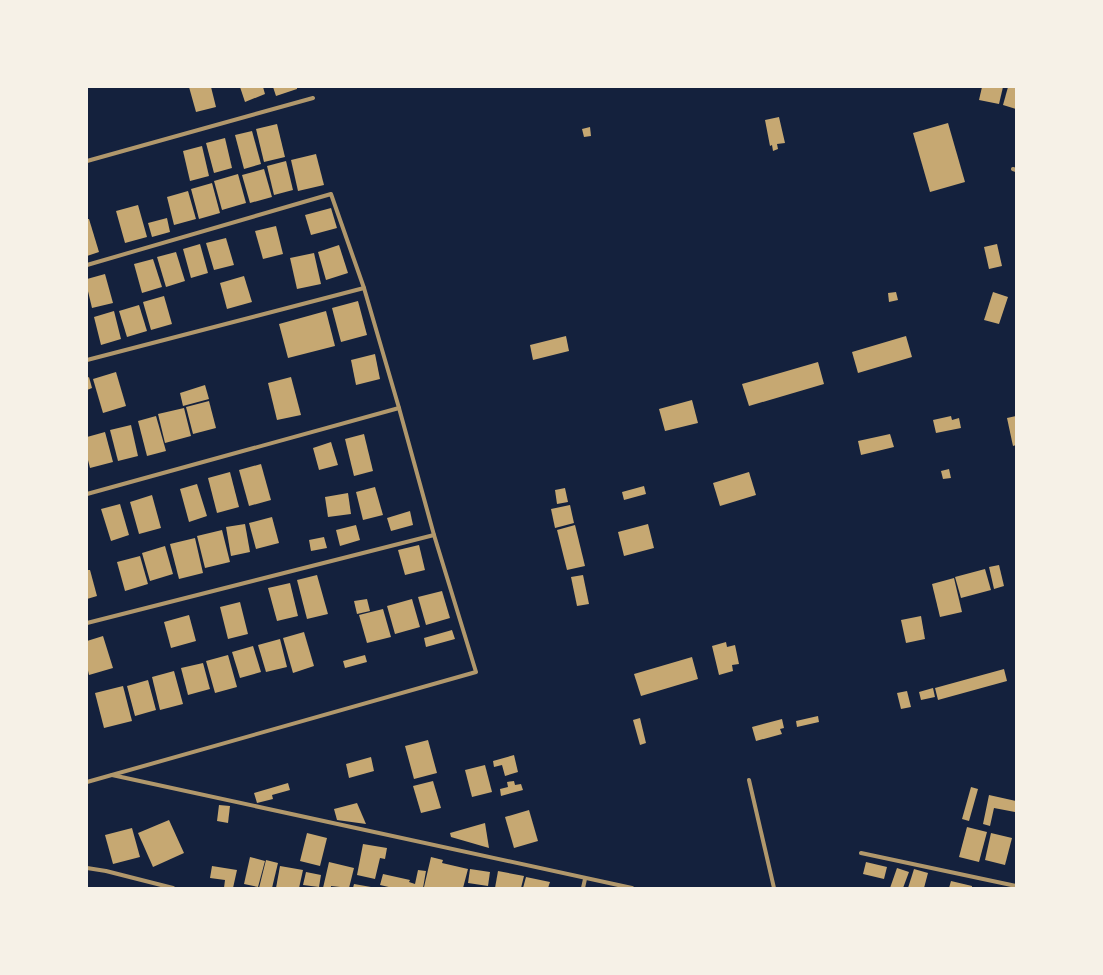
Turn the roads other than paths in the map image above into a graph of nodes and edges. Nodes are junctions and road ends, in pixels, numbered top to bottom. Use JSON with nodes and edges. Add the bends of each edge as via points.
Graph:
{"nodes":[{"id":1,"x":313,"y":98,"type":"dead end"},
{"id":2,"x":87,"y":161,"type":"edge"},
{"id":3,"x":87,"y":265,"type":"edge"},
{"id":4,"x":364,"y":288,"type":"junction"},
{"id":5,"x":87,"y":360,"type":"edge"},
{"id":6,"x":399,"y":408,"type":"junction"},
{"id":7,"x":87,"y":494,"type":"edge"},
{"id":8,"x":434,"y":535,"type":"junction"},
{"id":9,"x":87,"y":623,"type":"edge"},
{"id":10,"x":112,"y":775,"type":"junction"},
{"id":11,"x":749,"y":780,"type":"dead end"},
{"id":12,"x":87,"y":782,"type":"edge"},
{"id":13,"x":861,"y":853,"type":"dead end"},
{"id":14,"x":87,"y":867,"type":"edge"},
{"id":15,"x":585,"y":879,"type":"junction"},
{"id":16,"x":1016,"y":886,"type":"edge"},
{"id":17,"x":173,"y":888,"type":"edge"},
{"id":18,"x":583,"y":888,"type":"edge"},
{"id":19,"x":632,"y":888,"type":"edge"},
{"id":20,"x":774,"y":888,"type":"edge"}],
"edges":[{"from":1,"to":2,"type":"street"},
{"from":3,"to":4,"type":"street","via":[[331,194]]},
{"from":4,"to":5,"type":"street"},
{"from":4,"to":6,"type":"street"},
{"from":6,"to":7,"type":"street"},
{"from":6,"to":8,"type":"street"},
{"from":8,"to":9,"type":"street"},
{"from":8,"to":10,"type":"street","via":[[476,672]]},
{"from":10,"to":12,"type":"street"},
{"from":10,"to":15,"type":"street"},
{"from":11,"to":20,"type":"street"},
{"from":13,"to":16,"type":"street"},
{"from":14,"to":17,"type":"street"},
{"from":15,"to":18,"type":"street"},
{"from":15,"to":19,"type":"street"}]}
